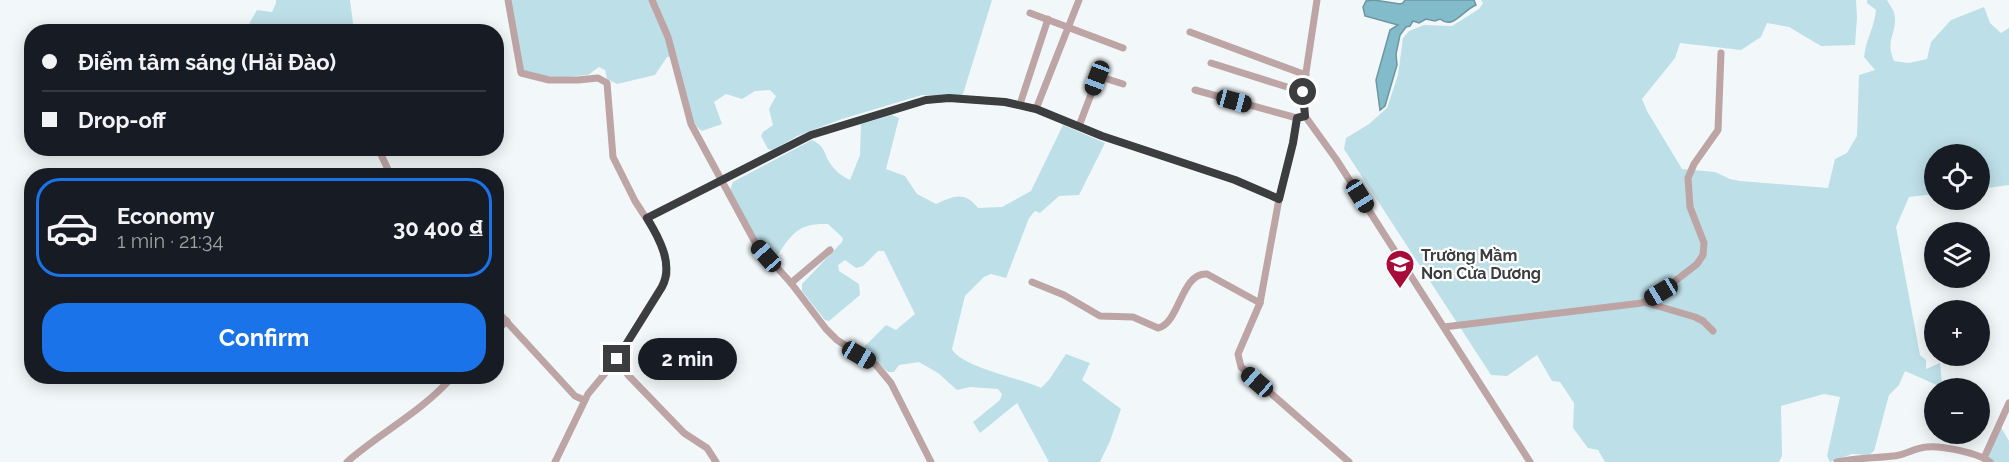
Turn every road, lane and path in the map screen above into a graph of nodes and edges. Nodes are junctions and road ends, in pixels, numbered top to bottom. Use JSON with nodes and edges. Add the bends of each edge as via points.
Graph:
{"nodes":[{"id":1,"x":508,"y":0,"type":"edge"},
{"id":2,"x":652,"y":0,"type":"edge"},
{"id":3,"x":1079,"y":0,"type":"edge"},
{"id":4,"x":1317,"y":0,"type":"edge"},
{"id":5,"x":1030,"y":13,"type":"dead end"},
{"id":6,"x":1048,"y":19,"type":"junction"},
{"id":7,"x":1068,"y":27,"type":"junction"},
{"id":8,"x":1190,"y":32,"type":"dead end"},
{"id":9,"x":1123,"y":48,"type":"dead end"},
{"id":10,"x":1721,"y":53,"type":"dead end"},
{"id":11,"x":1211,"y":63,"type":"dead end"},
{"id":12,"x":1306,"y":75,"type":"junction"},
{"id":13,"x":1123,"y":84,"type":"dead end"},
{"id":14,"x":1195,"y":90,"type":"dead end"},
{"id":15,"x":1303,"y":92,"type":"junction"},
{"id":16,"x":1020,"y":104,"type":"junction"},
{"id":17,"x":1036,"y":109,"type":"junction"},
{"id":18,"x":1305,"y":116,"type":"junction"},
{"id":19,"x":1297,"y":118,"type":"junction"},
{"id":20,"x":1079,"y":126,"type":"junction"},
{"id":21,"x":722,"y":181,"type":"junction"},
{"id":22,"x":1279,"y":199,"type":"junction"},
{"id":23,"x":647,"y":218,"type":"junction"},
{"id":24,"x":830,"y":250,"type":"dead end"},
{"id":25,"x":1032,"y":282,"type":"dead end"},
{"id":26,"x":791,"y":283,"type":"junction"},
{"id":27,"x":1644,"y":302,"type":"junction"},
{"id":28,"x":1260,"y":303,"type":"junction"},
{"id":29,"x":504,"y":318,"type":"edge"},
{"id":30,"x":507,"y":321,"type":"junction"},
{"id":31,"x":504,"y":324,"type":"edge"},
{"id":32,"x":1444,"y":327,"type":"junction"},
{"id":33,"x":1713,"y":331,"type":"dead end"},
{"id":34,"x":617,"y":359,"type":"junction"},
{"id":35,"x":445,"y":384,"type":"edge"},
{"id":36,"x":584,"y":400,"type":"junction"},
{"id":37,"x":2009,"y":403,"type":"edge"},
{"id":38,"x":1987,"y":460,"type":"edge"},
{"id":39,"x":347,"y":462,"type":"edge"},
{"id":40,"x":555,"y":462,"type":"edge"},
{"id":41,"x":716,"y":462,"type":"edge"},
{"id":42,"x":931,"y":462,"type":"edge"},
{"id":43,"x":1349,"y":462,"type":"edge"},
{"id":44,"x":1530,"y":462,"type":"edge"},
{"id":45,"x":1837,"y":462,"type":"edge"}],
"edges":[{"from":1,"to":23,"type":"street","via":[[521,73],[549,80],[598,78],[607,83],[612,157]]},
{"from":2,"to":21,"type":"street","via":[[668,37],[691,124]]},
{"from":3,"to":7,"type":"street"},
{"from":4,"to":12,"type":"street"},
{"from":5,"to":6,"type":"street"},
{"from":6,"to":7,"type":"street"},
{"from":6,"to":16,"type":"street"},
{"from":7,"to":9,"type":"street"},
{"from":7,"to":17,"type":"street"},
{"from":8,"to":12,"type":"street"},
{"from":10,"to":27,"type":"street","via":[[1718,130],[1688,178],[1690,207],[1704,243],[1703,255],[1697,264]]},
{"from":11,"to":15,"type":"street"},
{"from":12,"to":15,"type":"street"},
{"from":13,"to":20,"type":"street","via":[[1098,76]]},
{"from":14,"to":19,"type":"street"},
{"from":15,"to":18,"type":"street"},
{"from":16,"to":17,"type":"street"},
{"from":16,"to":21,"type":"street","via":[[959,98],[926,100],[811,135]]},
{"from":17,"to":20,"type":"street"},
{"from":18,"to":19,"type":"street"},
{"from":18,"to":32,"type":"street"},
{"from":19,"to":22,"type":"street"},
{"from":20,"to":22,"type":"street"},
{"from":21,"to":23,"type":"street"},
{"from":21,"to":26,"type":"street","via":[[756,244]]},
{"from":22,"to":28,"type":"street"},
{"from":23,"to":34,"type":"street","via":[[665,257],[667,275]]},
{"from":24,"to":26,"type":"street"},
{"from":25,"to":28,"type":"street","via":[[1064,294],[1100,316],[1132,317],[1158,328],[1168,322],[1191,282],[1203,274]]},
{"from":26,"to":42,"type":"street","via":[[837,340],[876,365],[891,383]]},
{"from":27,"to":32,"type":"street"},
{"from":27,"to":33,"type":"street","via":[[1695,317]]},
{"from":28,"to":43,"type":"street","via":[[1238,354],[1241,367]]},
{"from":29,"to":30,"type":"street"},
{"from":30,"to":31,"type":"street"},
{"from":30,"to":36,"type":"street","via":[[575,396]]},
{"from":32,"to":44,"type":"street"},
{"from":34,"to":36,"type":"street"},
{"from":34,"to":41,"type":"street","via":[[684,433],[707,448]]},
{"from":35,"to":39,"type":"street","via":[[418,410]]},
{"from":36,"to":40,"type":"street"},
{"from":37,"to":38,"type":"street"},
{"from":38,"to":45,"type":"street","via":[[1971,453],[1927,447],[1897,456]]}]}
